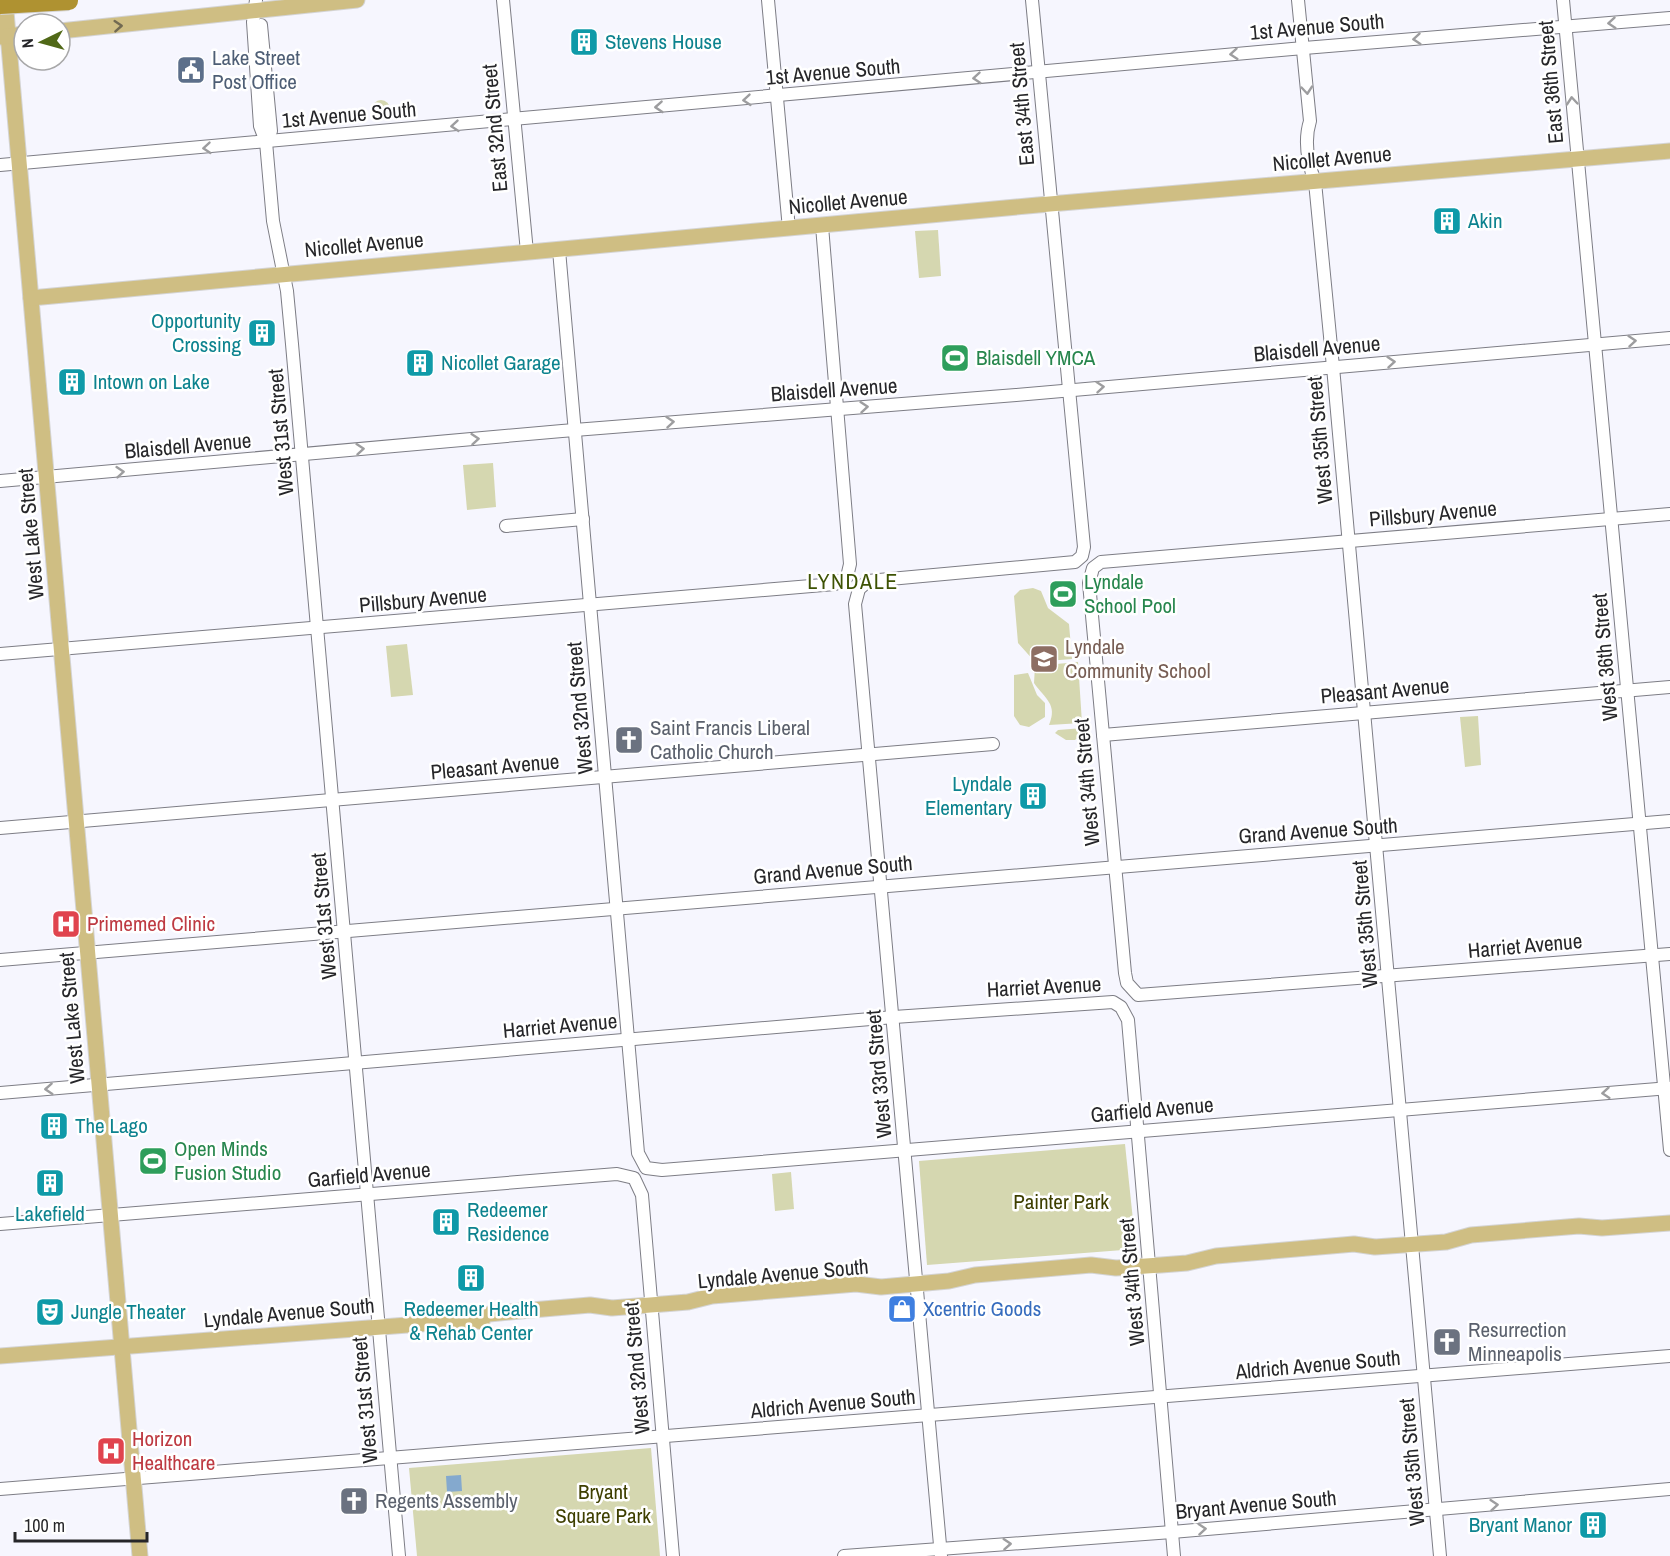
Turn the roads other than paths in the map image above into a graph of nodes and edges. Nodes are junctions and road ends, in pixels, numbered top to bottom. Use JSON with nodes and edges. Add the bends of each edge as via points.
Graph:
{"nodes":[{"id":1,"x":5,"y":0,"type":"edge"},
{"id":2,"x":357,"y":0,"type":"edge"},
{"id":3,"x":503,"y":0,"type":"edge"},
{"id":4,"x":768,"y":0,"type":"edge"},
{"id":5,"x":1032,"y":0,"type":"edge"},
{"id":6,"x":1298,"y":0,"type":"edge"},
{"id":7,"x":1563,"y":0,"type":"edge"},
{"id":8,"x":69,"y":1,"type":"edge"},
{"id":9,"x":0,"y":5,"type":"edge"},
{"id":10,"x":256,"y":5,"type":"edge"},
{"id":11,"x":1670,"y":18,"type":"edge"},
{"id":12,"x":1565,"y":27,"type":"junction"},
{"id":13,"x":72,"y":30,"type":"edge"},
{"id":14,"x":4,"y":37,"type":"edge"},
{"id":15,"x":1303,"y":48,"type":"junction"},
{"id":16,"x":1038,"y":73,"type":"junction"},
{"id":17,"x":777,"y":97,"type":"junction"},
{"id":18,"x":514,"y":121,"type":"junction"},
{"id":19,"x":266,"y":142,"type":"junction"},
{"id":20,"x":1670,"y":151,"type":"edge"},
{"id":21,"x":1578,"y":160,"type":"junction"},
{"id":22,"x":19,"y":164,"type":"junction"},
{"id":23,"x":0,"y":165,"type":"edge"},
{"id":24,"x":1319,"y":182,"type":"junction"},
{"id":25,"x":1052,"y":204,"type":"junction"},
{"id":26,"x":822,"y":226,"type":"junction"},
{"id":27,"x":789,"y":229,"type":"junction"},
{"id":28,"x":559,"y":250,"type":"junction"},
{"id":29,"x":527,"y":252,"type":"junction"},
{"id":30,"x":284,"y":273,"type":"junction"},
{"id":31,"x":30,"y":298,"type":"junction"},
{"id":32,"x":1670,"y":338,"type":"edge"},
{"id":33,"x":1594,"y":345,"type":"junction"},
{"id":34,"x":1333,"y":367,"type":"junction"},
{"id":35,"x":1070,"y":390,"type":"junction"},
{"id":36,"x":837,"y":409,"type":"junction"},
{"id":37,"x":575,"y":430,"type":"junction"},
{"id":38,"x":303,"y":455,"type":"junction"},
{"id":39,"x":47,"y":478,"type":"junction"},
{"id":40,"x":0,"y":481,"type":"edge"},
{"id":41,"x":1670,"y":514,"type":"edge"},
{"id":42,"x":1611,"y":518,"type":"junction"},
{"id":43,"x":583,"y":519,"type":"junction"},
{"id":44,"x":506,"y":526,"type":"dead end"},
{"id":45,"x":1349,"y":541,"type":"junction"},
{"id":46,"x":1093,"y":568,"type":"joint"},
{"id":47,"x":590,"y":605,"type":"junction"},
{"id":48,"x":319,"y":629,"type":"junction"},
{"id":49,"x":62,"y":649,"type":"junction"},
{"id":50,"x":0,"y":654,"type":"edge"},
{"id":51,"x":1670,"y":687,"type":"edge"},
{"id":52,"x":1627,"y":690,"type":"junction"},
{"id":53,"x":1364,"y":712,"type":"junction"},
{"id":54,"x":1103,"y":735,"type":"junction"},
{"id":55,"x":993,"y":744,"type":"dead end"},
{"id":56,"x":870,"y":753,"type":"junction"},
{"id":57,"x":605,"y":777,"type":"junction"},
{"id":58,"x":334,"y":800,"type":"junction"},
{"id":59,"x":1670,"y":821,"type":"edge"},
{"id":60,"x":76,"y":823,"type":"junction"},
{"id":61,"x":1639,"y":823,"type":"junction"},
{"id":62,"x":0,"y":828,"type":"edge"},
{"id":63,"x":1377,"y":847,"type":"junction"},
{"id":64,"x":1113,"y":865,"type":"junction"},
{"id":65,"x":882,"y":885,"type":"junction"},
{"id":66,"x":617,"y":907,"type":"junction"},
{"id":67,"x":345,"y":931,"type":"junction"},
{"id":68,"x":88,"y":953,"type":"junction"},
{"id":69,"x":1670,"y":954,"type":"edge"},
{"id":70,"x":1652,"y":955,"type":"junction"},
{"id":71,"x":0,"y":960,"type":"edge"},
{"id":72,"x":1389,"y":977,"type":"junction"},
{"id":73,"x":1133,"y":992,"type":"joint"},
{"id":74,"x":1121,"y":1007,"type":"joint"},
{"id":75,"x":894,"y":1017,"type":"junction"},
{"id":76,"x":628,"y":1040,"type":"junction"},
{"id":77,"x":357,"y":1062,"type":"junction"},
{"id":78,"x":99,"y":1085,"type":"junction"},
{"id":79,"x":1667,"y":1088,"type":"edge"},
{"id":80,"x":0,"y":1093,"type":"edge"},
{"id":81,"x":1402,"y":1109,"type":"junction"},
{"id":82,"x":1139,"y":1131,"type":"junction"},
{"id":83,"x":905,"y":1150,"type":"junction"},
{"id":84,"x":1670,"y":1150,"type":"edge"},
{"id":85,"x":641,"y":1162,"type":"joint"},
{"id":86,"x":633,"y":1178,"type":"joint"},
{"id":87,"x":367,"y":1194,"type":"junction"},
{"id":88,"x":110,"y":1216,"type":"junction"},
{"id":89,"x":1670,"y":1223,"type":"edge"},
{"id":90,"x":0,"y":1224,"type":"edge"},
{"id":91,"x":1413,"y":1244,"type":"junction"},
{"id":92,"x":1150,"y":1266,"type":"junction"},
{"id":93,"x":917,"y":1284,"type":"junction"},
{"id":94,"x":651,"y":1305,"type":"junction"},
{"id":95,"x":378,"y":1327,"type":"junction"},
{"id":96,"x":122,"y":1348,"type":"junction"},
{"id":97,"x":0,"y":1356,"type":"edge"},
{"id":98,"x":1670,"y":1356,"type":"edge"},
{"id":99,"x":1424,"y":1376,"type":"junction"},
{"id":100,"x":1161,"y":1398,"type":"junction"},
{"id":101,"x":929,"y":1416,"type":"junction"},
{"id":102,"x":663,"y":1437,"type":"junction"},
{"id":103,"x":390,"y":1458,"type":"junction"},
{"id":104,"x":133,"y":1480,"type":"junction"},
{"id":105,"x":0,"y":1489,"type":"edge"},
{"id":106,"x":1670,"y":1489,"type":"edge"},
{"id":107,"x":1436,"y":1510,"type":"junction"},
{"id":108,"x":1172,"y":1532,"type":"junction"},
{"id":109,"x":940,"y":1552,"type":"edge"},
{"id":110,"x":140,"y":1556,"type":"edge"},
{"id":111,"x":399,"y":1556,"type":"edge"},
{"id":112,"x":674,"y":1556,"type":"edge"},
{"id":113,"x":844,"y":1556,"type":"edge"},
{"id":114,"x":1174,"y":1556,"type":"edge"},
{"id":115,"x":1440,"y":1556,"type":"edge"}],
"edges":[{"from":1,"to":14,"type":"main road","name":"West Lake Street"},
{"from":2,"to":10,"type":"main road"},
{"from":3,"to":18,"type":"street","name":"East 32nd Street"},
{"from":4,"to":17,"type":"street"},
{"from":5,"to":16,"type":"street","name":"East 34th Street"},
{"from":6,"to":15,"type":"street","name":"West 35th Street"},
{"from":7,"to":12,"type":"street","name":"East 36th Street"},
{"from":8,"to":9,"type":"highway","bridge":true},
{"from":13,"to":10,"type":"main road","one_way":true,"via":[[220,16]]},
{"from":10,"to":19,"type":"street","name":"West 31st Street","via":[[253,22],[260,126]]},
{"from":11,"to":12,"type":"street","name":"1st Avenue South","one_way":true},
{"from":12,"to":15,"type":"street","name":"1st Avenue South","one_way":true},
{"from":21,"to":12,"type":"street","name":"East 36th Street","one_way":true},
{"from":14,"to":22,"type":"main road","name":"West Lake Street"},
{"from":15,"to":16,"type":"street","name":"1st Avenue South","one_way":true},
{"from":15,"to":24,"type":"street","name":"West 35th Street","one_way":true,"via":[[1310,168]]},
{"from":16,"to":17,"type":"street","name":"1st Avenue South","one_way":true},
{"from":16,"to":25,"type":"street","name":"East 34th Street"},
{"from":17,"to":18,"type":"street","name":"1st Avenue South","one_way":true},
{"from":17,"to":27,"type":"street"},
{"from":18,"to":19,"type":"street","name":"1st Avenue South","one_way":true},
{"from":18,"to":29,"type":"street","name":"East 32nd Street"},
{"from":19,"to":22,"type":"street","name":"1st Avenue South","one_way":true},
{"from":19,"to":30,"type":"street","name":"West 31st Street","via":[[273,220]]},
{"from":20,"to":21,"type":"main road","name":"Nicollet Avenue"},
{"from":21,"to":24,"type":"main road","name":"Nicollet Avenue"},
{"from":21,"to":33,"type":"street","name":"West 36th Street"},
{"from":22,"to":23,"type":"street","name":"1st Avenue South"},
{"from":22,"to":31,"type":"main road","name":"West Lake Street"},
{"from":24,"to":25,"type":"main road","name":"Nicollet Avenue"},
{"from":24,"to":34,"type":"street","name":"West 35th Street"},
{"from":25,"to":26,"type":"main road","name":"Nicollet Avenue"},
{"from":25,"to":35,"type":"street"},
{"from":26,"to":27,"type":"main road","name":"Nicollet Avenue"},
{"from":26,"to":36,"type":"street"},
{"from":27,"to":28,"type":"main road","name":"Nicollet Avenue"},
{"from":28,"to":29,"type":"main road","name":"Nicollet Avenue"},
{"from":28,"to":37,"type":"street","name":"West 32nd Street"},
{"from":29,"to":30,"type":"main road","name":"Nicollet Avenue"},
{"from":30,"to":31,"type":"main road","name":"Nicollet Avenue"},
{"from":30,"to":38,"type":"street","name":"West 31st Street"},
{"from":31,"to":39,"type":"main road","name":"West Lake Street"},
{"from":33,"to":32,"type":"street","name":"Blaisdell Avenue","one_way":true},
{"from":34,"to":33,"type":"street","name":"Blaisdell Avenue","one_way":true},
{"from":33,"to":42,"type":"street","name":"West 36th Street"},
{"from":35,"to":34,"type":"street","name":"Blaisdell Avenue","one_way":true},
{"from":34,"to":45,"type":"street","name":"West 35th Street"},
{"from":36,"to":35,"type":"street","name":"Blaisdell Avenue","one_way":true},
{"from":35,"to":56,"type":"street","name":"West 33rd Street","via":[[1082,556],[1075,562],[868,581],[859,589],[855,604]]},
{"from":37,"to":36,"type":"street","name":"Blaisdell Avenue","one_way":true},
{"from":36,"to":47,"type":"street","name":"Pillsbury Avenue","via":[[850,564],[847,577],[835,584]]},
{"from":38,"to":37,"type":"street","name":"Blaisdell Avenue","one_way":true},
{"from":37,"to":43,"type":"street","name":"West 32nd Street"},
{"from":39,"to":38,"type":"street","name":"Blaisdell Avenue","one_way":true},
{"from":38,"to":48,"type":"street","name":"West 31st Street"},
{"from":39,"to":40,"type":"street","name":"Blaisdell Avenue"},
{"from":39,"to":49,"type":"main road","name":"West Lake Street"},
{"from":41,"to":42,"type":"street","name":"Pillsbury Avenue"},
{"from":42,"to":45,"type":"street","name":"Pillsbury Avenue"},
{"from":42,"to":52,"type":"street","name":"West 36th Street"},
{"from":43,"to":44,"type":"street"},
{"from":43,"to":47,"type":"street","name":"West 32nd Street"},
{"from":45,"to":46,"type":"street","name":"Pillsbury Avenue","via":[[1101,562]]},
{"from":45,"to":53,"type":"street","name":"West 35th Street"},
{"from":46,"to":54,"type":"street","name":"West 34th Street","via":[[1089,582]]},
{"from":47,"to":48,"type":"street","name":"Pillsbury Avenue"},
{"from":47,"to":57,"type":"street","name":"West 32nd Street"},
{"from":48,"to":49,"type":"street","name":"Pillsbury Avenue"},
{"from":48,"to":58,"type":"street","name":"West 31st Street"},
{"from":49,"to":50,"type":"street","name":"Pillsbury Avenue"},
{"from":49,"to":60,"type":"main road","name":"West Lake Street"},
{"from":51,"to":52,"type":"street","name":"Pleasant Avenue"},
{"from":52,"to":53,"type":"street","name":"Pleasant Avenue"},
{"from":52,"to":61,"type":"street","name":"West 36th Street"},
{"from":53,"to":54,"type":"street","name":"Pleasant Avenue"},
{"from":53,"to":63,"type":"street","name":"West 35th Street"},
{"from":54,"to":64,"type":"street","name":"West 34th Street"},
{"from":55,"to":56,"type":"street","name":"Pleasant Avenue"},
{"from":56,"to":57,"type":"street","name":"Pleasant Avenue"},
{"from":56,"to":65,"type":"street","name":"West 33rd Street"},
{"from":57,"to":58,"type":"street","name":"Pleasant Avenue"},
{"from":57,"to":66,"type":"street","name":"West 32nd Street"},
{"from":58,"to":60,"type":"street","name":"Pleasant Avenue"},
{"from":58,"to":67,"type":"street","name":"West 31st Street"},
{"from":59,"to":61,"type":"street","name":"Grand Avenue South"},
{"from":60,"to":62,"type":"street","name":"Pleasant Avenue"},
{"from":60,"to":68,"type":"main road","name":"West Lake Street"},
{"from":61,"to":63,"type":"street","name":"Grand Avenue South"},
{"from":61,"to":70,"type":"street","name":"West 36th Street"},
{"from":63,"to":64,"type":"street","name":"Grand Avenue South"},
{"from":63,"to":72,"type":"street","name":"West 35th Street"},
{"from":64,"to":65,"type":"street","name":"Grand Avenue South"},
{"from":64,"to":73,"type":"street","name":"West 34th Street","via":[[1125,973]]},
{"from":65,"to":66,"type":"street","name":"Grand Avenue South"},
{"from":65,"to":75,"type":"street","name":"West 33rd Street"},
{"from":66,"to":67,"type":"street","name":"Grand Avenue South"},
{"from":66,"to":76,"type":"street","name":"West 32nd Street"},
{"from":67,"to":68,"type":"street","name":"Grand Avenue South"},
{"from":67,"to":77,"type":"street","name":"West 31st Street"},
{"from":68,"to":71,"type":"street","name":"Grand Avenue South"},
{"from":68,"to":78,"type":"main road","name":"West Lake Street"},
{"from":69,"to":70,"type":"street","name":"Harriet Avenue"},
{"from":70,"to":72,"type":"street","name":"Harriet Avenue"},
{"from":70,"to":79,"type":"street","name":"West 36th Street"},
{"from":72,"to":73,"type":"street","name":"Harriet Avenue","via":[[1145,996]]},
{"from":72,"to":81,"type":"street","name":"West 35th Street"},
{"from":74,"to":75,"type":"street","name":"Harriet Avenue","via":[[1102,1001]]},
{"from":74,"to":82,"type":"street","name":"West 34th Street","via":[[1128,1020]]},
{"from":75,"to":76,"type":"street","name":"Harriet Avenue"},
{"from":75,"to":83,"type":"street","name":"West 33rd Street"},
{"from":76,"to":77,"type":"street","name":"Harriet Avenue"},
{"from":76,"to":85,"type":"street","name":"West 32nd Street"},
{"from":77,"to":78,"type":"street","name":"Harriet Avenue"},
{"from":77,"to":87,"type":"street","name":"West 31st Street"},
{"from":78,"to":80,"type":"street","name":"Harriet Avenue","one_way":true},
{"from":78,"to":88,"type":"main road","name":"West Lake Street"},
{"from":79,"to":81,"type":"street","name":"Garfield Avenue","one_way":true},
{"from":79,"to":84,"type":"street","name":"West 36th Street"},
{"from":81,"to":82,"type":"street","name":"Garfield Avenue"},
{"from":81,"to":91,"type":"street","name":"West 35th Street"},
{"from":82,"to":83,"type":"street","name":"Garfield Avenue"},
{"from":82,"to":92,"type":"street","name":"West 34th Street"},
{"from":83,"to":85,"type":"street","name":"Garfield Avenue","via":[[662,1170],[646,1168]]},
{"from":83,"to":93,"type":"street","name":"West 33rd Street"},
{"from":86,"to":87,"type":"street","name":"Garfield Avenue","via":[[617,1174]]},
{"from":86,"to":94,"type":"street","name":"West 32nd Street","via":[[642,1194]]},
{"from":87,"to":88,"type":"street","name":"Garfield Avenue"},
{"from":87,"to":95,"type":"street","name":"West 31st Street"},
{"from":88,"to":90,"type":"street","name":"Garfield Avenue"},
{"from":88,"to":96,"type":"main road","name":"West Lake Street"},
{"from":89,"to":91,"type":"main road","name":"Lyndale Avenue South","via":[[1602,1228],[1580,1235]]},
{"from":91,"to":92,"type":"main road","name":"Lyndale Avenue South","via":[[1343,1245]]},
{"from":91,"to":99,"type":"street","name":"West 35th Street"},
{"from":92,"to":93,"type":"main road","name":"Lyndale Avenue South","via":[[1056,1268]]},
{"from":92,"to":100,"type":"street","name":"West 34th Street"},
{"from":93,"to":94,"type":"main road","name":"Lyndale Avenue South","via":[[822,1287]]},
{"from":93,"to":101,"type":"street","name":"West 33rd Street"},
{"from":94,"to":95,"type":"main road","name":"Lyndale Avenue South","via":[[590,1305]]},
{"from":94,"to":102,"type":"street","name":"West 32nd Street"},
{"from":95,"to":96,"type":"main road","name":"Lyndale Avenue South"},
{"from":95,"to":103,"type":"street","name":"West 31st Street"},
{"from":96,"to":97,"type":"main road","name":"Lyndale Avenue South"},
{"from":96,"to":104,"type":"main road","name":"West Lake Street"},
{"from":98,"to":99,"type":"street","name":"Aldrich Avenue South"},
{"from":99,"to":100,"type":"street","name":"Aldrich Avenue South"},
{"from":99,"to":107,"type":"street","name":"West 35th Street"},
{"from":100,"to":101,"type":"street","name":"Aldrich Avenue South"},
{"from":100,"to":108,"type":"street","name":"West 34th Street"},
{"from":101,"to":102,"type":"street","name":"Aldrich Avenue South"},
{"from":101,"to":109,"type":"street","name":"West 33rd Street"},
{"from":102,"to":103,"type":"street","name":"Aldrich Avenue South"},
{"from":102,"to":112,"type":"street","name":"West 32nd Street"},
{"from":103,"to":104,"type":"street","name":"Aldrich Avenue South"},
{"from":103,"to":111,"type":"street","name":"West 31st Street"},
{"from":104,"to":105,"type":"street","name":"Aldrich Avenue South"},
{"from":104,"to":110,"type":"main road","name":"West Lake Street"},
{"from":107,"to":106,"type":"street","name":"Bryant Avenue South","one_way":true},
{"from":108,"to":107,"type":"street","name":"Bryant Avenue South","one_way":true},
{"from":107,"to":115,"type":"street","name":"West 35th Street"},
{"from":109,"to":108,"type":"street","name":"Bryant Avenue South","one_way":true},
{"from":108,"to":114,"type":"street","name":"West 34th Street"},
{"from":109,"to":113,"type":"street","name":"Bryant Avenue South"}]}
